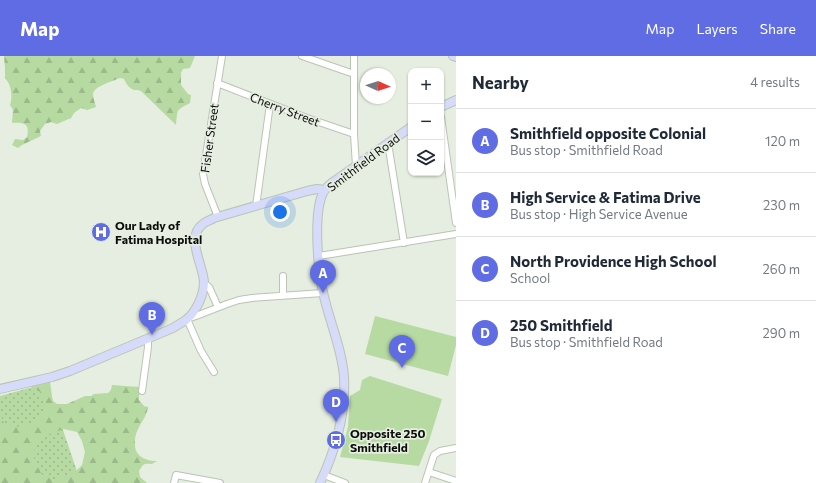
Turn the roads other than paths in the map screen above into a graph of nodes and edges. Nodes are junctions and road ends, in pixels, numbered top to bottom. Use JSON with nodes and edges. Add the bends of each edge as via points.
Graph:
{"nodes":[{"id":1,"x":222,"y":56,"type":"edge"},
{"id":2,"x":302,"y":56,"type":"edge"},
{"id":3,"x":354,"y":56,"type":"edge"},
{"id":4,"x":453,"y":56,"type":"edge"},
{"id":5,"x":456,"y":57,"type":"edge"},
{"id":6,"x":354,"y":74,"type":"junction"},
{"id":7,"x":217,"y":83,"type":"junction"},
{"id":8,"x":456,"y":100,"type":"edge"},
{"id":9,"x":270,"y":104,"type":"junction"},
{"id":10,"x":444,"y":106,"type":"edge"},
{"id":11,"x":408,"y":129,"type":"edge"},
{"id":12,"x":354,"y":134,"type":"junction"},
{"id":13,"x":444,"y":138,"type":"edge"},
{"id":14,"x":388,"y":143,"type":"junction"},
{"id":15,"x":356,"y":166,"type":"junction"},
{"id":16,"x":325,"y":190,"type":"junction"},
{"id":17,"x":256,"y":206,"type":"junction"},
{"id":18,"x":218,"y":217,"type":"junction"},
{"id":19,"x":456,"y":223,"type":"edge"},
{"id":20,"x":456,"y":234,"type":"edge"},
{"id":21,"x":404,"y":243,"type":"junction"},
{"id":22,"x":319,"y":256,"type":"junction"},
{"id":23,"x":283,"y":276,"type":"dead end"},
{"id":24,"x":204,"y":283,"type":"junction"},
{"id":25,"x":323,"y":293,"type":"junction"},
{"id":26,"x":282,"y":295,"type":"junction"},
{"id":27,"x":218,"y":307,"type":"junction"},
{"id":28,"x":187,"y":319,"type":"junction"},
{"id":29,"x":148,"y":339,"type":"junction"},
{"id":30,"x":214,"y":372,"type":"dead end"},
{"id":31,"x":0,"y":389,"type":"edge"},
{"id":32,"x":142,"y":392,"type":"dead end"},
{"id":33,"x":456,"y":448,"type":"edge"},
{"id":34,"x":428,"y":472,"type":"junction"},
{"id":35,"x":324,"y":475,"type":"junction"},
{"id":36,"x":456,"y":482,"type":"edge"},
{"id":37,"x":174,"y":483,"type":"edge"},
{"id":38,"x":220,"y":483,"type":"edge"},
{"id":39,"x":320,"y":483,"type":"edge"},
{"id":40,"x":345,"y":483,"type":"edge"},
{"id":41,"x":425,"y":483,"type":"edge"}],
"edges":[{"from":1,"to":7,"type":"street","name":"Fisher Street"},
{"from":2,"to":6,"type":"street"},
{"from":3,"to":6,"type":"street"},
{"from":4,"to":5,"type":"main road"},
{"from":6,"to":12,"type":"street"},
{"from":7,"to":9,"type":"street","name":"Cherry Street"},
{"from":7,"to":18,"type":"street","name":"Fisher Street","via":[[203,174]]},
{"from":8,"to":10,"type":"main road"},
{"from":9,"to":12,"type":"street","name":"Cherry Street"},
{"from":9,"to":17,"type":"street"},
{"from":11,"to":14,"type":"main road","name":"Smithfield Road"},
{"from":12,"to":15,"type":"street"},
{"from":13,"to":19,"type":"street"},
{"from":14,"to":15,"type":"main road","name":"Smithfield Road"},
{"from":14,"to":21,"type":"street"},
{"from":15,"to":16,"type":"main road","name":"Smithfield Road"},
{"from":16,"to":17,"type":"main road","via":[[317,189]]},
{"from":16,"to":22,"type":"main road","name":"Smithfield Road","via":[[321,199],[317,230]]},
{"from":17,"to":18,"type":"main road"},
{"from":18,"to":24,"type":"main road","via":[[202,224],[196,233],[195,245]]},
{"from":20,"to":21,"type":"street"},
{"from":21,"to":22,"type":"street"},
{"from":22,"to":25,"type":"main road","name":"Smithfield Road"},
{"from":23,"to":26,"type":"street"},
{"from":24,"to":27,"type":"street","via":[[209,287]]},
{"from":24,"to":28,"type":"main road","via":[[200,299]]},
{"from":25,"to":26,"type":"street"},
{"from":25,"to":35,"type":"main road","name":"Smithfield Road","via":[[338,343],[344,377],[344,398],[338,432]]},
{"from":26,"to":27,"type":"street","via":[[239,300]]},
{"from":27,"to":28,"type":"street"},
{"from":28,"to":29,"type":"main road"},
{"from":28,"to":30,"type":"street","via":[[201,351]]},
{"from":29,"to":31,"type":"main road","via":[[63,374]]},
{"from":29,"to":32,"type":"street"},
{"from":33,"to":34,"type":"street","via":[[435,454]]},
{"from":34,"to":36,"type":"street"},
{"from":34,"to":41,"type":"street"},
{"from":35,"to":39,"type":"main road","name":"Smithfield Road"},
{"from":35,"to":40,"type":"street"},
{"from":37,"to":38,"type":"street","via":[[176,475]]}]}
